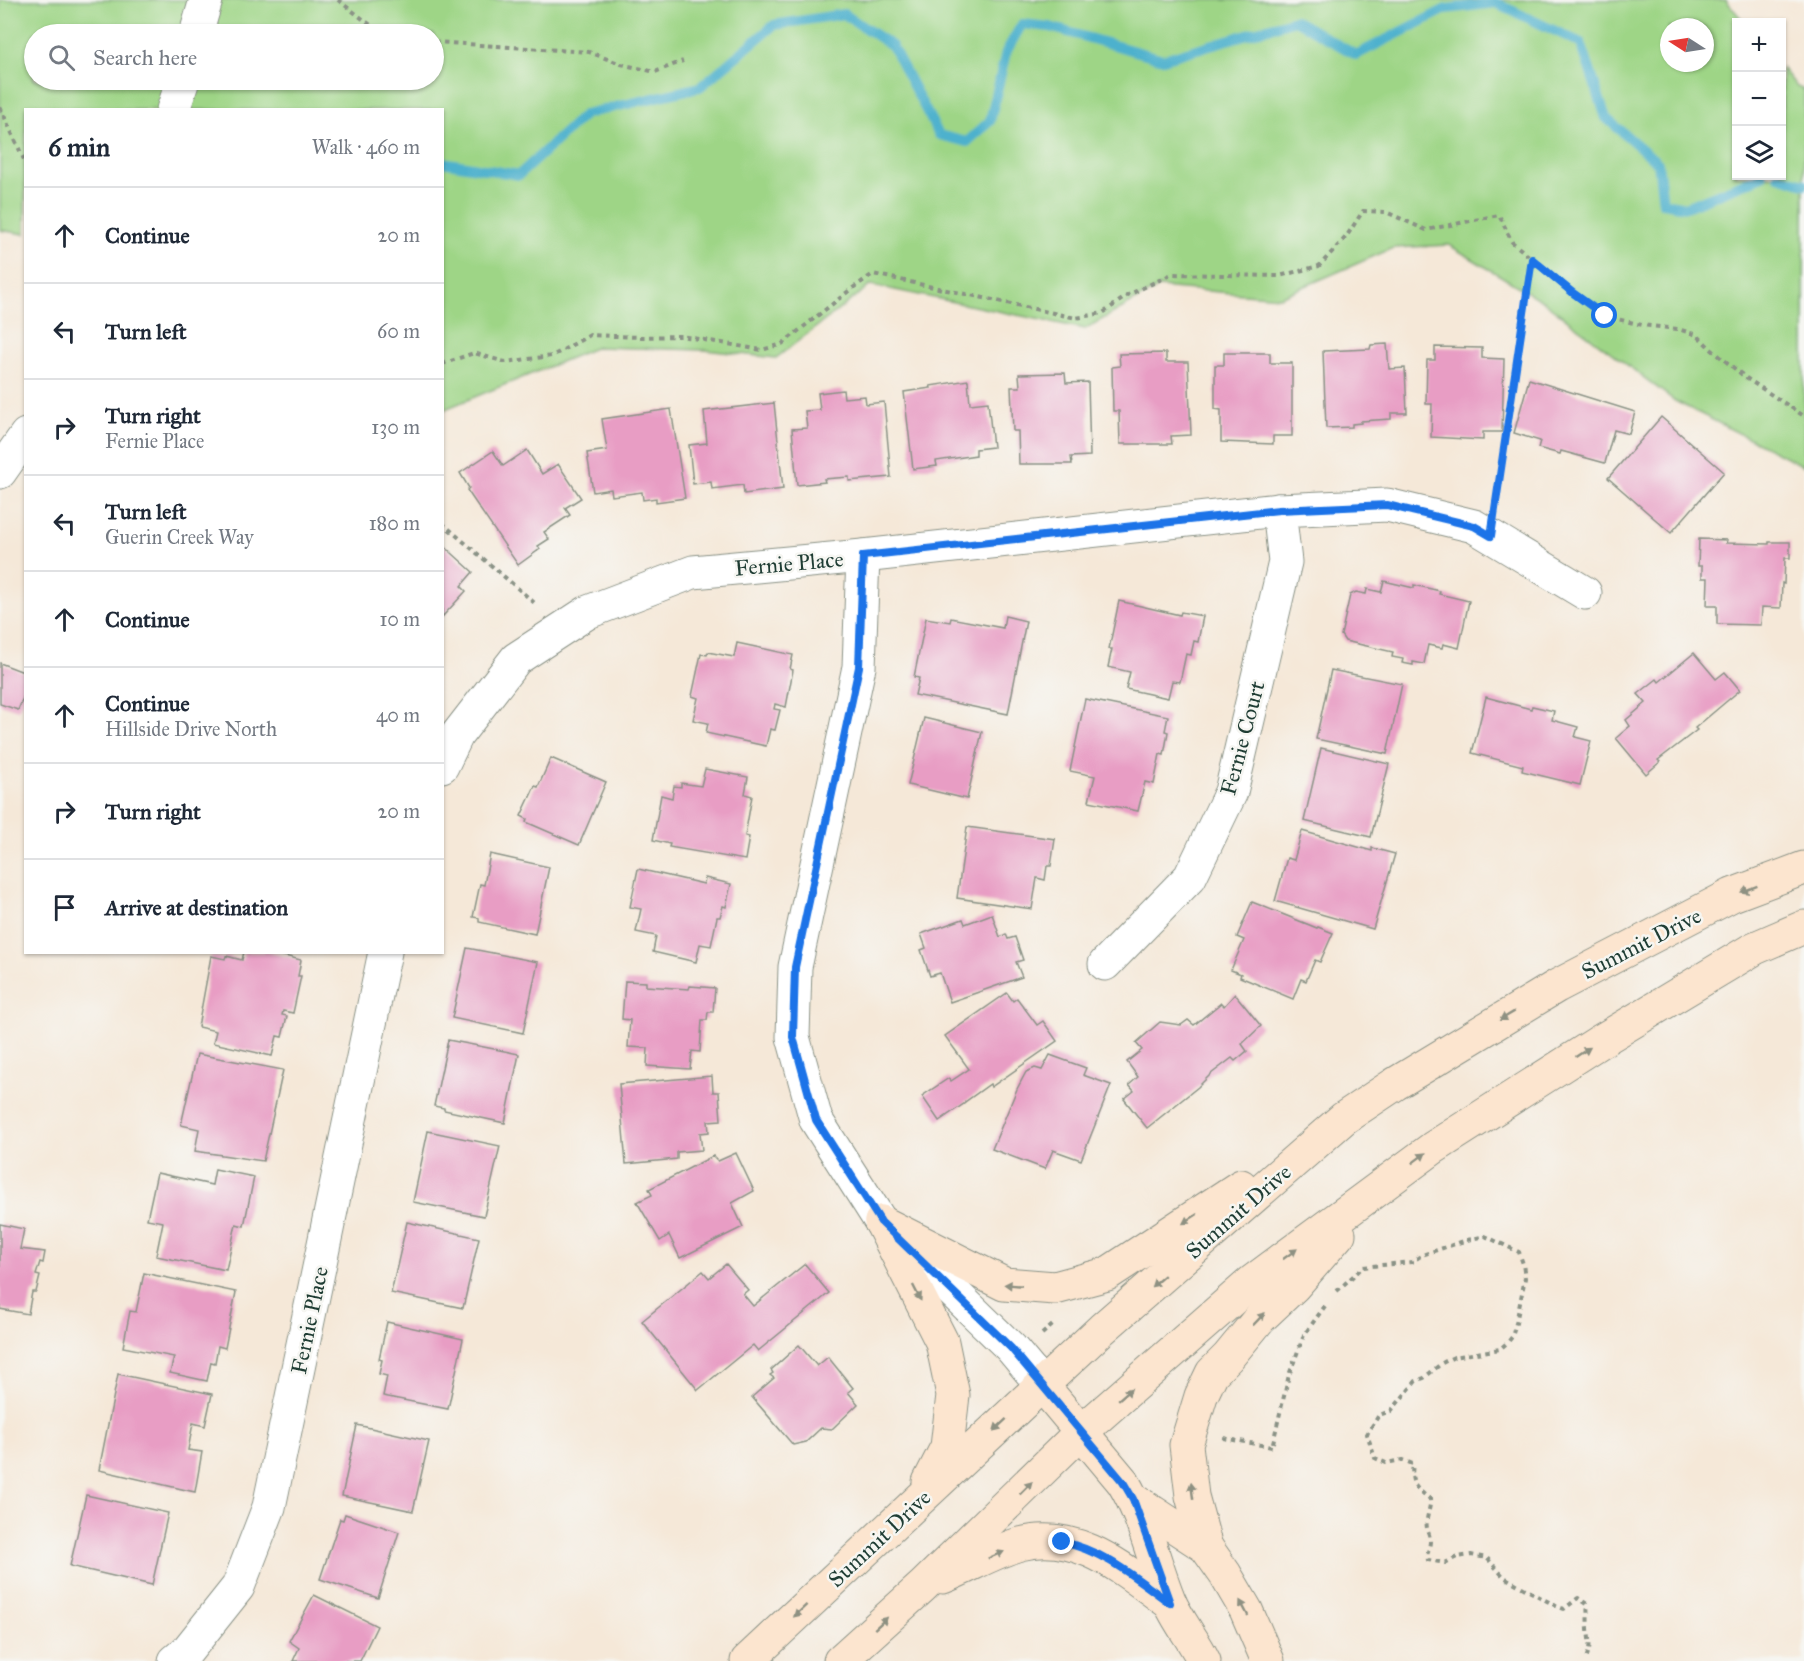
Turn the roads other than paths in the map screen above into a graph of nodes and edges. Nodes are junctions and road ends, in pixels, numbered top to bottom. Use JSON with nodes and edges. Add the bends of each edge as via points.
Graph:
{"nodes":[{"id":1,"x":206,"y":0,"type":"edge"},
{"id":2,"x":199,"y":24,"type":"edge"},
{"id":3,"x":180,"y":90,"type":"edge"},
{"id":4,"x":174,"y":108,"type":"edge"},
{"id":5,"x":24,"y":438,"type":"edge"},
{"id":6,"x":0,"y":472,"type":"edge"},
{"id":7,"x":1279,"y":510,"type":"junction"},
{"id":8,"x":863,"y":556,"type":"junction"},
{"id":9,"x":1585,"y":593,"type":"dead end"},
{"id":10,"x":444,"y":761,"type":"edge"},
{"id":11,"x":1804,"y":868,"type":"edge"},
{"id":12,"x":1804,"y":927,"type":"edge"},
{"id":13,"x":385,"y":954,"type":"edge"},
{"id":14,"x":1106,"y":964,"type":"dead end"},
{"id":15,"x":1344,"y":1118,"type":"junction"},
{"id":16,"x":1373,"y":1194,"type":"junction"},
{"id":17,"x":881,"y":1222,"type":"junction"},
{"id":18,"x":1042,"y":1385,"type":"junction"},
{"id":19,"x":1081,"y":1432,"type":"junction"},
{"id":20,"x":1133,"y":1499,"type":"junction"},
{"id":21,"x":920,"y":1500,"type":"junction"},
{"id":22,"x":1206,"y":1547,"type":"junction"},
{"id":23,"x":922,"y":1586,"type":"junction"},
{"id":24,"x":1170,"y":1603,"type":"junction"},
{"id":25,"x":175,"y":1661,"type":"edge"},
{"id":26,"x":747,"y":1661,"type":"edge"},
{"id":27,"x":840,"y":1661,"type":"edge"},
{"id":28,"x":1204,"y":1661,"type":"edge"},
{"id":29,"x":1268,"y":1661,"type":"edge"}],
"edges":[{"from":1,"to":2,"type":"street"},
{"from":3,"to":4,"type":"street"},
{"from":5,"to":6,"type":"street"},
{"from":7,"to":8,"type":"street","name":"Fernie Place"},
{"from":7,"to":9,"type":"street","name":"Fernie Place","via":[[1387,505],[1474,526]]},
{"from":7,"to":14,"type":"street","name":"Fernie Court","via":[[1285,562],[1231,792],[1190,877]]},
{"from":8,"to":10,"type":"street","name":"Fernie Place","via":[[693,572],[588,612],[516,659],[458,735]]},
{"from":8,"to":17,"type":"street","via":[[859,667],[795,967],[793,1037],[816,1120]]},
{"from":11,"to":15,"type":"main road","name":"Summit Drive","one_way":true,"via":[[1732,895],[1557,986]]},
{"from":16,"to":12,"type":"main road","one_way":true,"via":[[1433,1148],[1599,1042],[1755,948]]},
{"from":13,"to":25,"type":"street","name":"Fernie Place","via":[[269,1507],[238,1587],[188,1651]]},
{"from":15,"to":17,"type":"main road","one_way":true,"via":[[1107,1274],[1055,1288],[1004,1284]]},
{"from":15,"to":18,"type":"main road","name":"Summit Drive","one_way":true},
{"from":19,"to":16,"type":"main road","one_way":true,"via":[[1253,1281]]},
{"from":22,"to":16,"type":"main road","one_way":true,"via":[[1191,1496],[1186,1444],[1212,1372],[1294,1286]]},
{"from":17,"to":18,"type":"street","via":[[1011,1348]]},
{"from":17,"to":21,"type":"main road","one_way":true,"via":[[942,1342],[954,1395],[947,1447]]},
{"from":18,"to":19,"type":"main road"},
{"from":18,"to":21,"type":"main road","name":"Summit Drive","one_way":true},
{"from":19,"to":20,"type":"main road"},
{"from":23,"to":19,"type":"main road","one_way":true},
{"from":20,"to":22,"type":"main road"},
{"from":20,"to":24,"type":"main road"},
{"from":21,"to":26,"type":"main road","name":"Summit Drive","one_way":true},
{"from":29,"to":22,"type":"main road","one_way":true,"via":[[1246,1610]]},
{"from":23,"to":24,"type":"main road","one_way":true,"via":[[1020,1544],[1062,1542],[1107,1559]]},
{"from":27,"to":23,"type":"main road","one_way":true},
{"from":24,"to":28,"type":"main road"}]}
